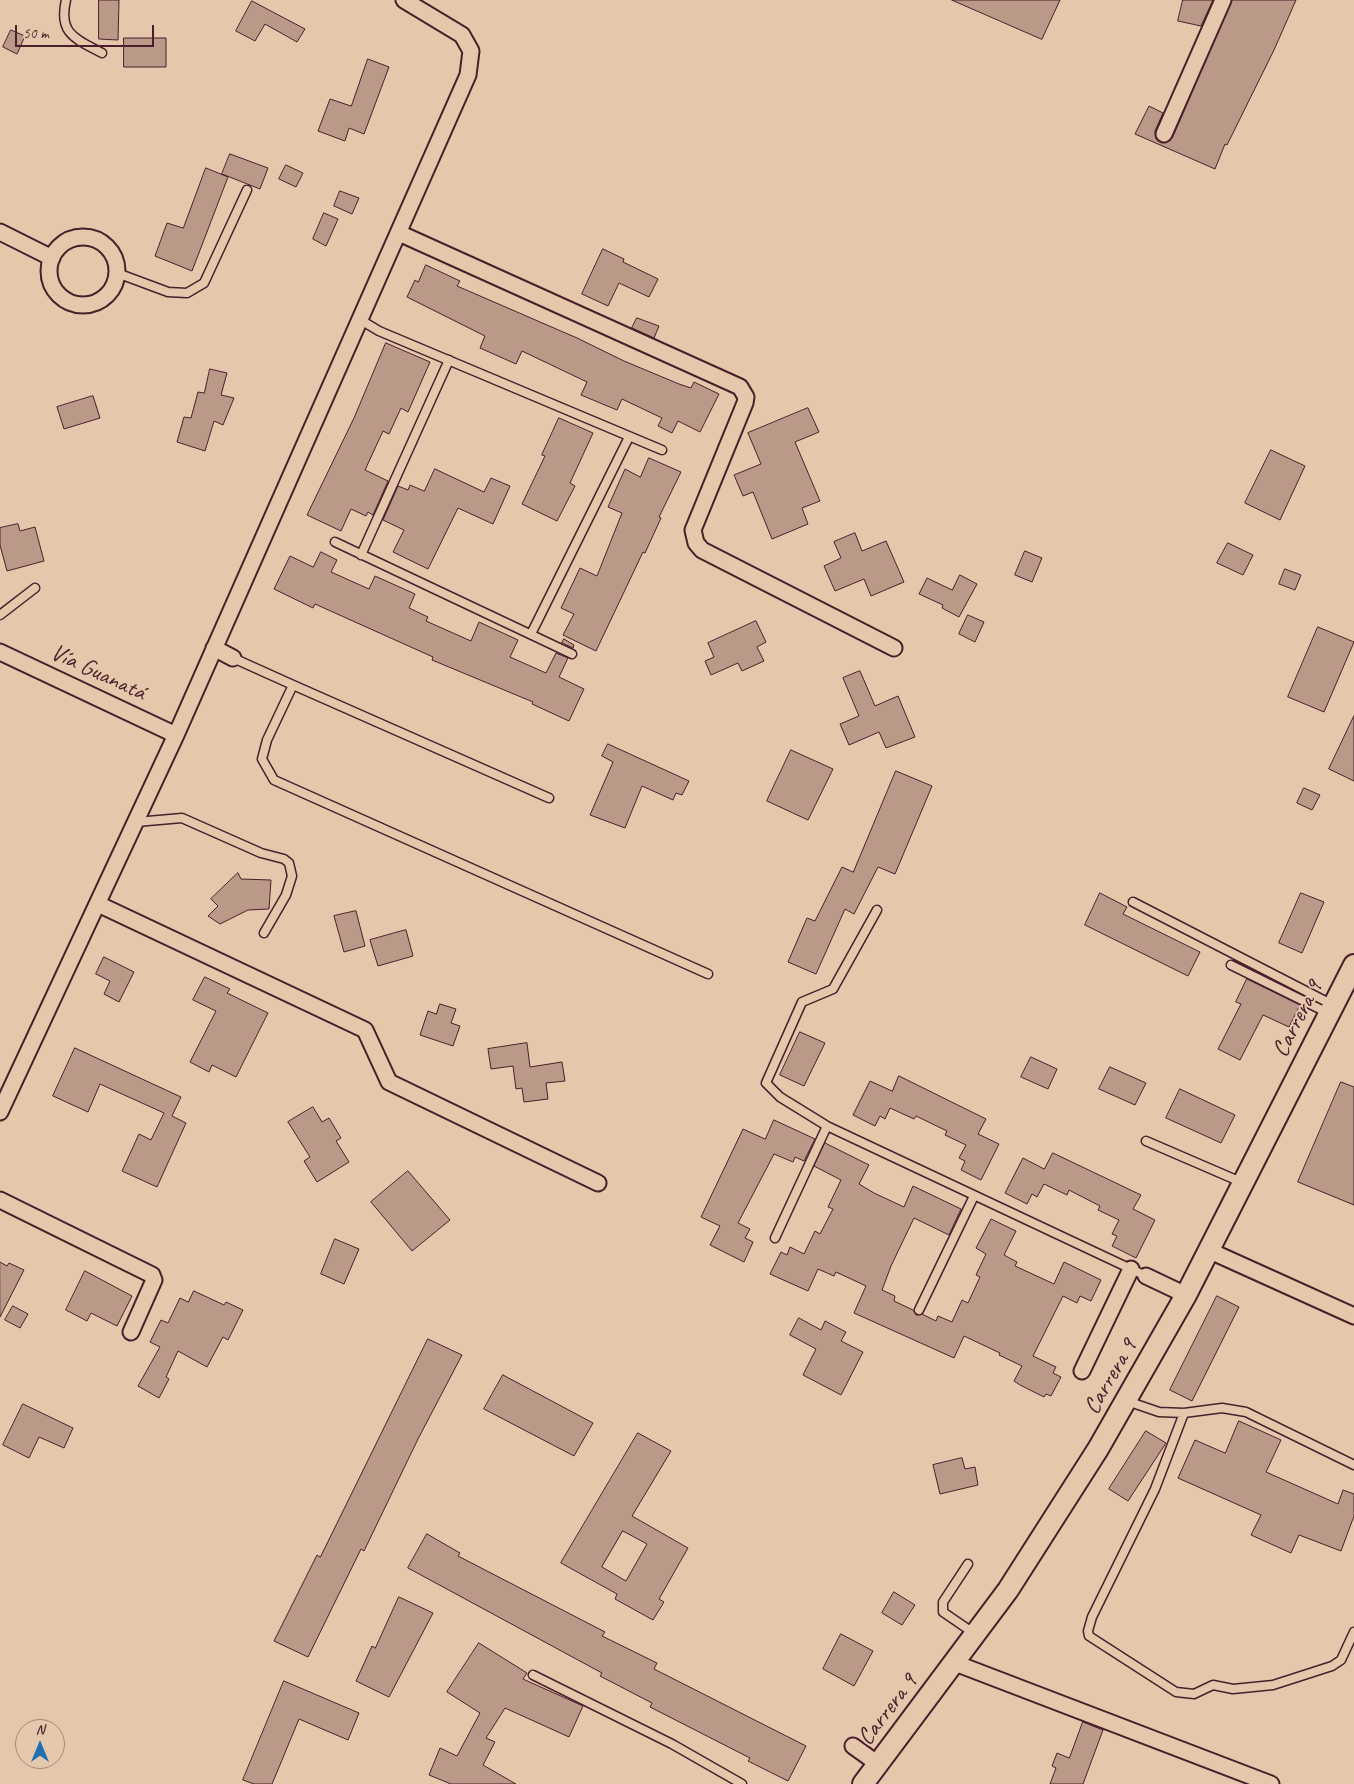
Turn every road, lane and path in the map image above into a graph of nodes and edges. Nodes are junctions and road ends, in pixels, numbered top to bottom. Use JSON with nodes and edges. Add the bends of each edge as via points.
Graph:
{"nodes":[{"id":1,"x":66,"y":0,"type":"edge"},
{"id":2,"x":403,"y":0,"type":"edge"},
{"id":3,"x":1223,"y":0,"type":"edge"},
{"id":4,"x":102,"y":52,"type":"dead end"},
{"id":5,"x":1164,"y":134,"type":"dead end"},
{"id":6,"x":247,"y":190,"type":"dead end"},
{"id":7,"x":0,"y":232,"type":"edge"},
{"id":8,"x":399,"y":233,"type":"junction"},
{"id":9,"x":52,"y":258,"type":"junction"},
{"id":10,"x":117,"y":273,"type":"junction"},
{"id":11,"x":359,"y":319,"type":"junction"},
{"id":12,"x":449,"y":360,"type":"junction"},
{"id":13,"x":630,"y":437,"type":"junction"},
{"id":14,"x":662,"y":450,"type":"dead end"},
{"id":15,"x":335,"y":542,"type":"dead end"},
{"id":16,"x":361,"y":555,"type":"junction"},
{"id":17,"x":35,"y":588,"type":"dead end"},
{"id":18,"x":0,"y":615,"type":"edge"},
{"id":19,"x":531,"y":634,"type":"junction"},
{"id":20,"x":214,"y":648,"type":"junction"},
{"id":21,"x":894,"y":648,"type":"dead end"},
{"id":22,"x":0,"y":652,"type":"edge"},
{"id":23,"x":572,"y":654,"type":"dead end"},
{"id":24,"x":233,"y":658,"type":"joint"},
{"id":25,"x":293,"y":685,"type":"junction"},
{"id":26,"x":176,"y":735,"type":"junction"},
{"id":27,"x":549,"y":798,"type":"dead end"},
{"id":28,"x":136,"y":822,"type":"junction"},
{"id":29,"x":1133,"y":902,"type":"dead end"},
{"id":30,"x":98,"y":904,"type":"junction"},
{"id":31,"x":877,"y":910,"type":"dead end"},
{"id":32,"x":264,"y":933,"type":"dead end"},
{"id":33,"x":1231,"y":964,"type":"dead end"},
{"id":34,"x":1354,"y":965,"type":"edge"},
{"id":35,"x":708,"y":974,"type":"dead end"},
{"id":36,"x":1331,"y":1009,"type":"junction"},
{"id":37,"x":0,"y":1112,"type":"edge"},
{"id":38,"x":827,"y":1126,"type":"junction"},
{"id":39,"x":1146,"y":1141,"type":"dead end"},
{"id":40,"x":598,"y":1183,"type":"dead end"},
{"id":41,"x":1243,"y":1183,"type":"junction"},
{"id":42,"x":974,"y":1196,"type":"junction"},
{"id":43,"x":0,"y":1200,"type":"edge"},
{"id":44,"x":774,"y":1238,"type":"dead end"},
{"id":45,"x":1208,"y":1250,"type":"junction"},
{"id":46,"x":1131,"y":1269,"type":"junction"},
{"id":47,"x":1146,"y":1276,"type":"joint"},
{"id":48,"x":1186,"y":1295,"type":"junction"},
{"id":49,"x":919,"y":1310,"type":"dead end"},
{"id":50,"x":1354,"y":1316,"type":"edge"},
{"id":51,"x":131,"y":1332,"type":"dead end"},
{"id":52,"x":1082,"y":1371,"type":"dead end"},
{"id":53,"x":1127,"y":1401,"type":"junction"},
{"id":54,"x":1184,"y":1413,"type":"junction"},
{"id":55,"x":1354,"y":1465,"type":"edge"},
{"id":56,"x":968,"y":1564,"type":"dead end"},
{"id":57,"x":1354,"y":1632,"type":"edge"},
{"id":58,"x":977,"y":1635,"type":"junction"},
{"id":59,"x":955,"y":1663,"type":"junction"},
{"id":60,"x":533,"y":1675,"type":"dead end"},
{"id":61,"x":853,"y":1746,"type":"dead end"},
{"id":62,"x":878,"y":1764,"type":"junction"},
{"id":63,"x":742,"y":1784,"type":"edge"},
{"id":64,"x":864,"y":1784,"type":"edge"},
{"id":65,"x":1271,"y":1784,"type":"edge"}],
"edges":[{"from":1,"to":4,"type":"lane","via":[[64,26],[72,37]]},
{"from":2,"to":8,"type":"street","via":[[462,35],[472,51],[468,75]]},
{"from":3,"to":5,"type":"street"},
{"from":6,"to":10,"type":"lane","via":[[204,283],[186,293],[168,292]]},
{"from":7,"to":9,"type":"street"},
{"from":8,"to":11,"type":"street"},
{"from":8,"to":21,"type":"street","via":[[740,388],[746,397],[745,403],[693,530],[696,543],[702,550]]},
{"from":9,"to":10,"type":"street","via":[[71,240],[91,238],[108,248],[115,260]]},
{"from":9,"to":10,"type":"street","via":[[49,272],[52,286],[62,298],[75,304],[90,304],[104,298],[113,287]]},
{"from":11,"to":12,"type":"lane","via":[[379,331]]},
{"from":11,"to":20,"type":"street"},
{"from":12,"to":13,"type":"lane"},
{"from":12,"to":16,"type":"lane"},
{"from":13,"to":14,"type":"lane"},
{"from":13,"to":19,"type":"lane"},
{"from":15,"to":16,"type":"lane"},
{"from":16,"to":19,"type":"lane"},
{"from":17,"to":18,"type":"lane"},
{"from":19,"to":23,"type":"lane"},
{"from":20,"to":24,"type":"street"},
{"from":20,"to":26,"type":"street"},
{"from":22,"to":26,"type":"street","name":"Vía Guanatá"},
{"from":24,"to":25,"type":"lane"},
{"from":25,"to":27,"type":"lane"},
{"from":25,"to":35,"type":"lane","via":[[267,740],[262,759],[274,780]]},
{"from":26,"to":28,"type":"street"},
{"from":28,"to":30,"type":"street"},
{"from":28,"to":32,"type":"lane","via":[[182,818],[289,863],[292,876],[286,895]]},
{"from":29,"to":36,"type":"lane"},
{"from":30,"to":37,"type":"street"},
{"from":30,"to":40,"type":"street","via":[[365,1030],[389,1082]]},
{"from":31,"to":38,"type":"lane","via":[[833,989],[802,1002],[766,1083],[780,1097]]},
{"from":33,"to":36,"type":"lane"},
{"from":34,"to":36,"type":"main road","name":"Carrera 9"},
{"from":36,"to":41,"type":"main road","name":"Carrera 9"},
{"from":38,"to":42,"type":"lane"},
{"from":38,"to":44,"type":"lane"},
{"from":39,"to":41,"type":"lane"},
{"from":41,"to":45,"type":"main road","name":"Carrera 9"},
{"from":42,"to":46,"type":"lane"},
{"from":42,"to":49,"type":"lane"},
{"from":43,"to":51,"type":"street","via":[[152,1275],[154,1280]]},
{"from":45,"to":48,"type":"main road","name":"Carrera 9"},
{"from":45,"to":50,"type":"street"},
{"from":46,"to":47,"type":"lane"},
{"from":46,"to":52,"type":"street"},
{"from":47,"to":48,"type":"street"},
{"from":48,"to":53,"type":"main road","name":"Carrera 9"},
{"from":53,"to":54,"type":"lane","via":[[1159,1412]]},
{"from":53,"to":58,"type":"main road","name":"Carrera 9"},
{"from":54,"to":55,"type":"lane","via":[[1222,1408],[1246,1412]]},
{"from":54,"to":57,"type":"lane","via":[[1155,1488],[1092,1617],[1089,1636],[1176,1692],[1194,1694],[1213,1685],[1233,1689],[1272,1685],[1332,1666],[1341,1660]]},
{"from":56,"to":58,"type":"lane","via":[[943,1602],[943,1612]]},
{"from":58,"to":59,"type":"main road","name":"Carrera 9"},
{"from":59,"to":62,"type":"main road","name":"Carrera 9"},
{"from":59,"to":65,"type":"street"},
{"from":60,"to":63,"type":"lane","via":[[672,1744]]},
{"from":61,"to":62,"type":"street"},
{"from":62,"to":64,"type":"main road","name":"Carrera 9"}]}
